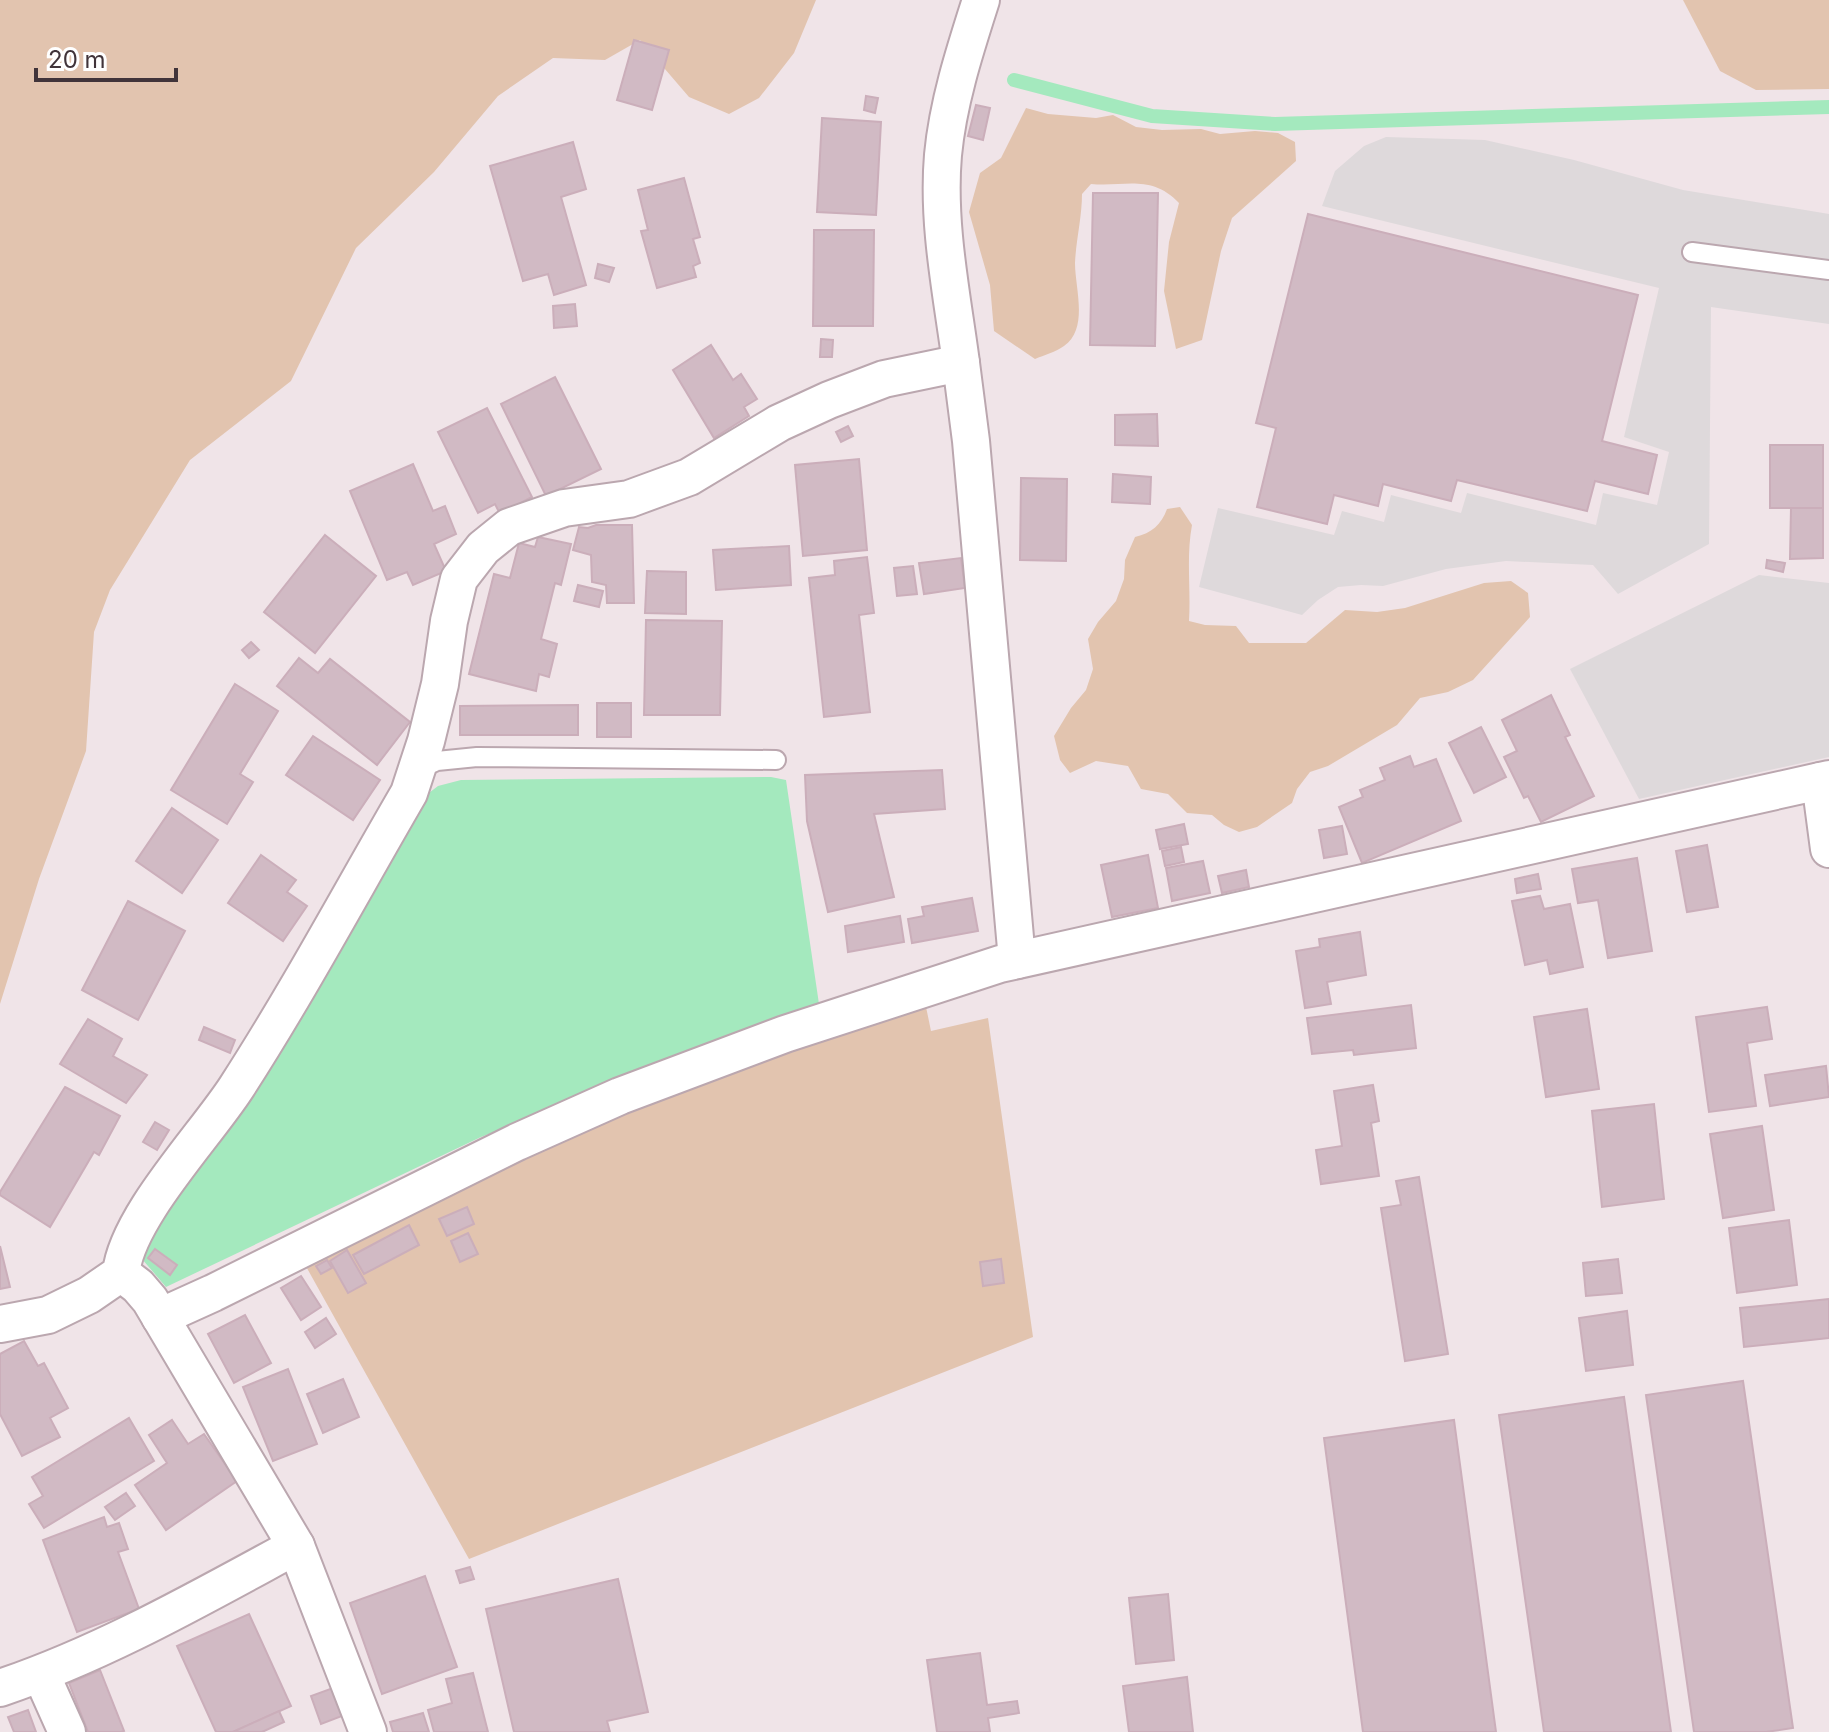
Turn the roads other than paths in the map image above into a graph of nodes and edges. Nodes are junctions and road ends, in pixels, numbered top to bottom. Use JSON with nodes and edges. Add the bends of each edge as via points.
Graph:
{"nodes":[{"id":1,"x":981,"y":0,"type":"edge"},
{"id":2,"x":1692,"y":252,"type":"dead end"},
{"id":3,"x":1829,"y":270,"type":"edge"},
{"id":4,"x":961,"y":363,"type":"junction"},
{"id":5,"x":776,"y":760,"type":"dead end"},
{"id":6,"x":416,"y":770,"type":"junction"},
{"id":7,"x":1825,"y":780,"type":"edge"},
{"id":8,"x":1829,"y":849,"type":"edge"},
{"id":9,"x":1017,"y":960,"type":"junction"},
{"id":10,"x":121,"y":1273,"type":"junction"},
{"id":11,"x":160,"y":1317,"type":"junction"},
{"id":12,"x":0,"y":1324,"type":"edge"},
{"id":13,"x":296,"y":1546,"type":"junction"},
{"id":14,"x":41,"y":1674,"type":"junction"},
{"id":15,"x":0,"y":1688,"type":"edge"},
{"id":16,"x":67,"y":1732,"type":"edge"},
{"id":17,"x":368,"y":1732,"type":"edge"}],
"edges":[{"from":1,"to":4,"type":"street","via":[[960,64],[943,155],[944,234]]},
{"from":2,"to":3,"type":"lane"},
{"from":4,"to":6,"type":"street","via":[[884,379],[829,400],[689,477],[629,499],[564,508],[509,527],[483,548],[459,579],[440,684]]},
{"from":4,"to":9,"type":"street"},
{"from":5,"to":6,"type":"lane","via":[[477,757],[437,761]]},
{"from":6,"to":10,"type":"street","via":[[409,793],[242,1077],[132,1236]]},
{"from":7,"to":8,"type":"street"},
{"from":7,"to":9,"type":"street"},
{"from":9,"to":11,"type":"street","via":[[785,1034],[620,1096]]},
{"from":10,"to":11,"type":"street","via":[[138,1286]]},
{"from":10,"to":12,"type":"street","via":[[48,1315]]},
{"from":11,"to":13,"type":"street"},
{"from":13,"to":14,"type":"street"},
{"from":13,"to":17,"type":"street"},
{"from":14,"to":15,"type":"street"},
{"from":14,"to":16,"type":"street"}]}
